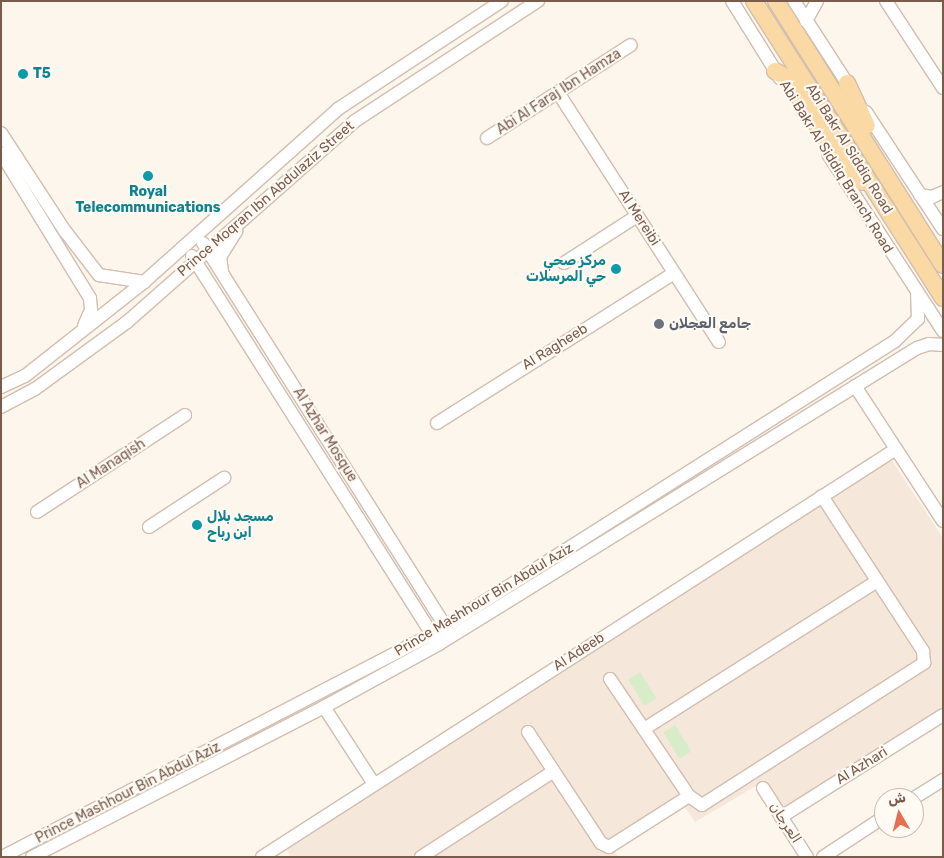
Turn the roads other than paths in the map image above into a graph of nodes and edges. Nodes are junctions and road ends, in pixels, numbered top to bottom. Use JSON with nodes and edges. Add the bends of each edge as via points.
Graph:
{"nodes":[{"id":1,"x":502,"y":1,"type":"edge"},
{"id":2,"x":538,"y":1,"type":"edge"},
{"id":3,"x":732,"y":1,"type":"edge"},
{"id":4,"x":754,"y":1,"type":"edge"},
{"id":5,"x":776,"y":1,"type":"edge"},
{"id":6,"x":794,"y":1,"type":"edge"},
{"id":7,"x":817,"y":1,"type":"edge"},
{"id":8,"x":886,"y":1,"type":"edge"},
{"id":9,"x":806,"y":21,"type":"junction"},
{"id":10,"x":445,"y":38,"type":"junction"},
{"id":11,"x":631,"y":45,"type":"dead end"},
{"id":12,"x":455,"y":54,"type":"junction"},
{"id":13,"x":775,"y":71,"type":"junction"},
{"id":14,"x":847,"y":83,"type":"junction"},
{"id":15,"x":943,"y":88,"type":"edge"},
{"id":16,"x":558,"y":94,"type":"junction"},
{"id":17,"x":1,"y":133,"type":"edge"},
{"id":18,"x":487,"y":138,"type":"dead end"},
{"id":19,"x":1,"y":153,"type":"edge"},
{"id":20,"x":877,"y":194,"type":"junction"},
{"id":21,"x":920,"y":194,"type":"junction"},
{"id":22,"x":940,"y":194,"type":"edge"},
{"id":23,"x":933,"y":214,"type":"junction"},
{"id":24,"x":244,"y":216,"type":"junction"},
{"id":25,"x":638,"y":216,"type":"junction"},
{"id":26,"x":943,"y":229,"type":"edge"},
{"id":27,"x":198,"y":234,"type":"junction"},
{"id":28,"x":926,"y":237,"type":"junction"},
{"id":29,"x":185,"y":246,"type":"junction"},
{"id":30,"x":207,"y":250,"type":"junction"},
{"id":31,"x":196,"y":260,"type":"junction"},
{"id":32,"x":564,"y":263,"type":"dead end"},
{"id":33,"x":943,"y":265,"type":"edge"},
{"id":34,"x":674,"y":273,"type":"junction"},
{"id":35,"x":222,"y":276,"type":"junction"},
{"id":36,"x":144,"y":282,"type":"junction"},
{"id":37,"x":917,"y":292,"type":"junction"},
{"id":38,"x":237,"y":297,"type":"junction"},
{"id":39,"x":943,"y":298,"type":"edge"},
{"id":40,"x":225,"y":305,"type":"junction"},
{"id":41,"x":83,"y":330,"type":"junction"},
{"id":42,"x":943,"y":331,"type":"edge"},
{"id":43,"x":902,"y":336,"type":"junction"},
{"id":44,"x":719,"y":342,"type":"dead end"},
{"id":45,"x":943,"y":345,"type":"edge"},
{"id":46,"x":912,"y":352,"type":"junction"},
{"id":47,"x":854,"y":386,"type":"junction"},
{"id":48,"x":1,"y":387,"type":"edge"},
{"id":49,"x":1,"y":407,"type":"edge"},
{"id":50,"x":185,"y":416,"type":"dead end"},
{"id":51,"x":437,"y":423,"type":"dead end"},
{"id":52,"x":326,"y":436,"type":"junction"},
{"id":53,"x":313,"y":444,"type":"junction"},
{"id":54,"x":896,"y":449,"type":"junction"},
{"id":55,"x":224,"y":478,"type":"dead end"},
{"id":56,"x":822,"y":496,"type":"junction"},
{"id":57,"x":37,"y":512,"type":"dead end"},
{"id":58,"x":943,"y":521,"type":"edge"},
{"id":59,"x":149,"y":527,"type":"dead end"},
{"id":60,"x":877,"y":582,"type":"junction"},
{"id":61,"x":449,"y":631,"type":"junction"},
{"id":62,"x":436,"y":639,"type":"junction"},
{"id":63,"x":610,"y":679,"type":"dead end"},
{"id":64,"x":324,"y":707,"type":"junction"},
{"id":65,"x":943,"y":715,"type":"edge"},
{"id":66,"x":644,"y":729,"type":"junction"},
{"id":67,"x":528,"y":732,"type":"dead end"},
{"id":68,"x":554,"y":771,"type":"junction"},
{"id":69,"x":943,"y":780,"type":"edge"},
{"id":70,"x":374,"y":784,"type":"junction"},
{"id":71,"x":763,"y":788,"type":"dead end"},
{"id":72,"x":924,"y":792,"type":"edge"},
{"id":73,"x":688,"y":796,"type":"junction"},
{"id":74,"x":781,"y":817,"type":"junction"},
{"id":75,"x":874,"y":824,"type":"edge"},
{"id":76,"x":2,"y":857,"type":"edge"},
{"id":77,"x":32,"y":857,"type":"edge"},
{"id":78,"x":262,"y":857,"type":"edge"},
{"id":79,"x":421,"y":857,"type":"edge"},
{"id":80,"x":807,"y":857,"type":"edge"},
{"id":81,"x":823,"y":857,"type":"edge"}],
"edges":[{"from":1,"to":10,"type":"street","name":"Prince Moqran Ibn Abdulaziz Street"},
{"from":2,"to":12,"type":"street","name":"Prince Moqran Ibn Abdulaziz Street"},
{"from":3,"to":13,"type":"street","name":"Abi Bakr Al Siddiq Branch Road"},
{"from":4,"to":20,"type":"main road","name":"Abi Bakr Al Siddiq Road"},
{"from":5,"to":28,"type":"main road","name":"Abi Bakr Al Siddiq Road"},
{"from":6,"to":9,"type":"street"},
{"from":7,"to":9,"type":"street"},
{"from":8,"to":15,"type":"street"},
{"from":9,"to":14,"type":"street"},
{"from":10,"to":12,"type":"street"},
{"from":10,"to":27,"type":"street","name":"Prince Moqran Ibn Abdulaziz Street","via":[[338,109]]},
{"from":11,"to":16,"type":"street","name":"Abi Al Faraj Ibn Hamza"},
{"from":12,"to":24,"type":"street","name":"Prince Moqran Ibn Abdulaziz Street","via":[[355,121]]},
{"from":13,"to":20,"type":"main road","via":[[789,82],[848,169]]},
{"from":13,"to":37,"type":"street","name":"Abi Bakr Al Siddiq Branch Road"},
{"from":14,"to":21,"type":"street"},
{"from":14,"to":28,"type":"main road","via":[[864,121],[923,219]]},
{"from":16,"to":18,"type":"street","name":"Abi Al Faraj Ibn Hamza"},
{"from":16,"to":25,"type":"street","name":"Al Mereibi"},
{"from":17,"to":36,"type":"street","via":[[99,275]]},
{"from":19,"to":41,"type":"street","via":[[90,298],[91,310]]},
{"from":20,"to":39,"type":"main road","name":"Abi Bakr Al Siddiq Road"},
{"from":21,"to":22,"type":"street"},
{"from":21,"to":23,"type":"street"},
{"from":22,"to":23,"type":"street"},
{"from":23,"to":26,"type":"street"},
{"from":24,"to":30,"type":"street","name":"Prince Moqran Ibn Abdulaziz Street"},
{"from":24,"to":35,"type":"street","via":[[220,257]]},
{"from":25,"to":32,"type":"street"},
{"from":25,"to":34,"type":"street","name":"Al Mereibi"},
{"from":27,"to":29,"type":"street","name":"Prince Moqran Ibn Abdulaziz Street"},
{"from":27,"to":30,"type":"street","name":"Al Azhar Mosque"},
{"from":28,"to":33,"type":"main road","name":"Abi Bakr Al Siddiq Road"},
{"from":29,"to":31,"type":"street","name":"Al Azhar Mosque"},
{"from":29,"to":36,"type":"street","name":"Prince Moqran Ibn Abdulaziz Street"},
{"from":30,"to":31,"type":"street","name":"Prince Moqran Ibn Abdulaziz Street"},
{"from":30,"to":35,"type":"street","name":"Al Azhar Mosque"},
{"from":31,"to":40,"type":"street","name":"Al Azhar Mosque"},
{"from":31,"to":49,"type":"street","name":"Prince Moqran Ibn Abdulaziz Street","via":[[127,322],[35,389]]},
{"from":34,"to":44,"type":"street","name":"Al Mereibi"},
{"from":34,"to":51,"type":"street","name":"Al Ragheeb"},
{"from":35,"to":38,"type":"street","name":"Al Azhar Mosque"},
{"from":36,"to":41,"type":"street","name":"Prince Moqran Ibn Abdulaziz Street"},
{"from":37,"to":42,"type":"street","name":"Abi Bakr Al Siddiq Branch Road"},
{"from":37,"to":43,"type":"street","name":"Prince Mashhour Bin Abdul Aziz","via":[[918,319]]},
{"from":38,"to":40,"type":"street"},
{"from":38,"to":52,"type":"street","name":"Al Azhar Mosque"},
{"from":40,"to":53,"type":"street","name":"Al Azhar Mosque"},
{"from":41,"to":48,"type":"street","name":"Prince Moqran Ibn Abdulaziz Street","via":[[24,376]]},
{"from":43,"to":46,"type":"street","via":[[912,342]]},
{"from":43,"to":61,"type":"street","name":"Prince Mashhour Bin Abdul Aziz"},
{"from":45,"to":46,"type":"street","name":"Prince Mashhour Bin Abdul Aziz","via":[[929,344]]},
{"from":46,"to":47,"type":"street","name":"Prince Mashhour Bin Abdul Aziz"},
{"from":47,"to":54,"type":"street"},
{"from":47,"to":61,"type":"street","name":"Prince Mashhour Bin Abdul Aziz"},
{"from":50,"to":57,"type":"street","name":"Al Manaqish"},
{"from":52,"to":53,"type":"street"},
{"from":52,"to":61,"type":"street","name":"Al Azhar Mosque"},
{"from":53,"to":62,"type":"street","name":"Al Azhar Mosque"},
{"from":54,"to":56,"type":"street","name":"Al Adeeb"},
{"from":54,"to":58,"type":"street"},
{"from":55,"to":59,"type":"street"},
{"from":56,"to":60,"type":"street"},
{"from":56,"to":70,"type":"street","name":"Al Adeeb"},
{"from":60,"to":66,"type":"street"},
{"from":60,"to":73,"type":"street","via":[[923,651],[924,664],[702,805]]},
{"from":61,"to":62,"type":"street","name":"Prince Mashhour Bin Abdul Aziz"},
{"from":62,"to":64,"type":"street","name":"Prince Mashhour Bin Abdul Aziz"},
{"from":62,"to":76,"type":"street","name":"Prince Mashhour Bin Abdul Aziz"},
{"from":63,"to":66,"type":"street"},
{"from":64,"to":70,"type":"street"},
{"from":64,"to":77,"type":"street","name":"Prince Mashhour Bin Abdul Aziz"},
{"from":65,"to":74,"type":"street","name":"Al Azhari"},
{"from":66,"to":73,"type":"street"},
{"from":67,"to":68,"type":"street"},
{"from":68,"to":73,"type":"street","via":[[600,843],[609,847]]},
{"from":68,"to":79,"type":"street"},
{"from":69,"to":72,"type":"street"},
{"from":70,"to":78,"type":"street","name":"Al Adeeb"},
{"from":71,"to":74,"type":"street","name":"العرجان"},
{"from":74,"to":80,"type":"street","name":"العرجان"},
{"from":75,"to":81,"type":"street"}]}
